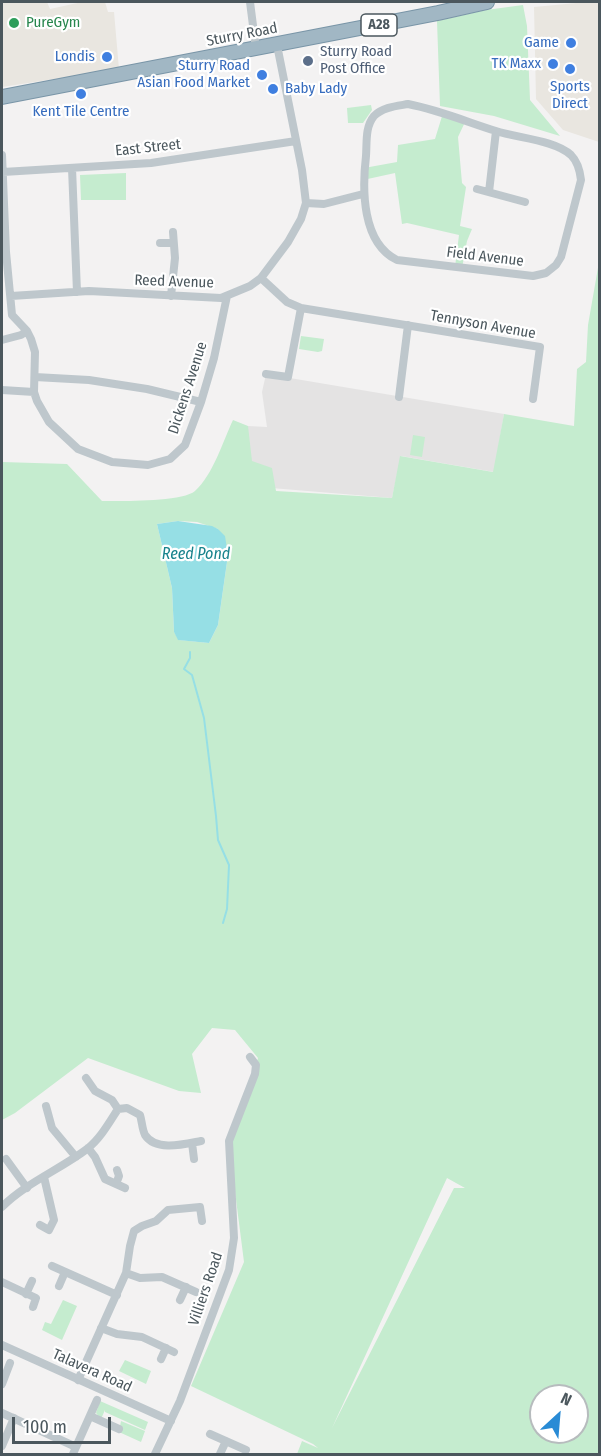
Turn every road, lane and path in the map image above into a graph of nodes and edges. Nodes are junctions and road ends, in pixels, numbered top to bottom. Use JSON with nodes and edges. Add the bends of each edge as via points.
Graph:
{"nodes":[{"id":1,"x":250,"y":2,"type":"edge"},
{"id":2,"x":487,"y":2,"type":"edge"},
{"id":3,"x":277,"y":45,"type":"junction"},
{"id":4,"x":256,"y":49,"type":"junction"},
{"id":5,"x":2,"y":97,"type":"edge"},
{"id":6,"x":496,"y":131,"type":"junction"},
{"id":7,"x":296,"y":141,"type":"junction"},
{"id":8,"x":2,"y":155,"type":"edge"},
{"id":9,"x":72,"y":168,"type":"junction"},
{"id":10,"x":2,"y":175,"type":"edge"},
{"id":11,"x":477,"y":189,"type":"dead end"},
{"id":12,"x":489,"y":192,"type":"junction"},
{"id":13,"x":363,"y":195,"type":"junction"},
{"id":14,"x":525,"y":202,"type":"dead end"},
{"id":15,"x":306,"y":203,"type":"junction"},
{"id":16,"x":172,"y":232,"type":"dead end"},
{"id":17,"x":160,"y":243,"type":"dead end"},
{"id":18,"x":173,"y":243,"type":"junction"},
{"id":19,"x":4,"y":252,"type":"edge"},
{"id":20,"x":261,"y":278,"type":"junction"},
{"id":21,"x":77,"y":291,"type":"junction"},
{"id":22,"x":11,"y":296,"type":"junction"},
{"id":23,"x":171,"y":296,"type":"junction"},
{"id":24,"x":227,"y":296,"type":"junction"},
{"id":25,"x":301,"y":308,"type":"junction"},
{"id":26,"x":408,"y":325,"type":"junction"},
{"id":27,"x":27,"y":331,"type":"junction"},
{"id":28,"x":2,"y":340,"type":"edge"},
{"id":29,"x":266,"y":374,"type":"dead end"},
{"id":30,"x":35,"y":377,"type":"junction"},
{"id":31,"x":2,"y":390,"type":"edge"},
{"id":32,"x":34,"y":392,"type":"junction"},
{"id":33,"x":399,"y":397,"type":"dead end"},
{"id":34,"x":533,"y":399,"type":"dead end"},
{"id":35,"x":201,"y":402,"type":"junction"},
{"id":36,"x":250,"y":1058,"type":"dead end"},
{"id":37,"x":86,"y":1078,"type":"dead end"},
{"id":38,"x":46,"y":1106,"type":"dead end"},
{"id":39,"x":118,"y":1109,"type":"junction"},
{"id":40,"x":88,"y":1148,"type":"junction"},
{"id":41,"x":76,"y":1156,"type":"junction"},
{"id":42,"x":6,"y":1159,"type":"dead end"},
{"id":43,"x":194,"y":1159,"type":"dead end"},
{"id":44,"x":117,"y":1170,"type":"dead end"},
{"id":45,"x":44,"y":1177,"type":"junction"},
{"id":46,"x":116,"y":1184,"type":"junction"},
{"id":47,"x":27,"y":1188,"type":"junction"},
{"id":48,"x":125,"y":1188,"type":"dead end"},
{"id":49,"x":2,"y":1207,"type":"edge"},
{"id":50,"x":202,"y":1221,"type":"dead end"},
{"id":51,"x":40,"y":1225,"type":"dead end"},
{"id":52,"x":52,"y":1266,"type":"dead end"},
{"id":53,"x":65,"y":1272,"type":"junction"},
{"id":54,"x":126,"y":1273,"type":"junction"},
{"id":55,"x":32,"y":1281,"type":"dead end"},
{"id":56,"x":2,"y":1282,"type":"edge"},
{"id":57,"x":58,"y":1287,"type":"dead end"},
{"id":58,"x":186,"y":1287,"type":"junction"},
{"id":59,"x":196,"y":1292,"type":"dead end"},
{"id":60,"x":26,"y":1294,"type":"junction"},
{"id":61,"x":117,"y":1295,"type":"junction"},
{"id":62,"x":180,"y":1300,"type":"dead end"},
{"id":63,"x":33,"y":1307,"type":"dead end"},
{"id":64,"x":102,"y":1328,"type":"junction"},
{"id":65,"x":2,"y":1345,"type":"edge"},
{"id":66,"x":161,"y":1359,"type":"dead end"},
{"id":67,"x":10,"y":1363,"type":"dead end"},
{"id":68,"x":78,"y":1380,"type":"junction"},
{"id":69,"x":2,"y":1384,"type":"edge"},
{"id":70,"x":97,"y":1400,"type":"dead end"},
{"id":71,"x":2,"y":1413,"type":"edge"},
{"id":72,"x":90,"y":1416,"type":"junction"},
{"id":73,"x":14,"y":1418,"type":"junction"},
{"id":74,"x":171,"y":1421,"type":"junction"},
{"id":75,"x":119,"y":1429,"type":"dead end"},
{"id":76,"x":210,"y":1434,"type":"dead end"},
{"id":77,"x":226,"y":1441,"type":"junction"},
{"id":78,"x":2,"y":1446,"type":"edge"},
{"id":79,"x":246,"y":1450,"type":"dead end"},
{"id":80,"x":75,"y":1451,"type":"edge"},
{"id":81,"x":155,"y":1455,"type":"edge"},
{"id":82,"x":220,"y":1455,"type":"edge"}],
"edges":[{"from":1,"to":4,"type":"street"},
{"from":2,"to":3,"type":"highway","name":"Sturry Road","number":"A28"},
{"from":3,"to":4,"type":"highway","name":"Sturry Road","number":"A28"},
{"from":3,"to":7,"type":"street"},
{"from":4,"to":5,"type":"highway","name":"Sturry Road","number":"A28"},
{"from":6,"to":12,"type":"street"},
{"from":6,"to":13,"type":"street","name":"Field Avenue","via":[[416,105],[383,110],[367,130]]},
{"from":6,"to":13,"type":"street","name":"Field Avenue","via":[[559,147],[572,155],[580,173],[561,257],[546,273],[519,275],[397,260],[375,240]]},
{"from":7,"to":9,"type":"street","name":"East Street","via":[[151,164]]},
{"from":7,"to":15,"type":"street"},
{"from":8,"to":10,"type":"street"},
{"from":9,"to":10,"type":"street","name":"East Street"},
{"from":9,"to":21,"type":"street"},
{"from":10,"to":19,"type":"street"},
{"from":11,"to":12,"type":"street"},
{"from":12,"to":14,"type":"street"},
{"from":13,"to":15,"type":"street","via":[[324,204]]},
{"from":15,"to":20,"type":"street","name":"Reed Avenue","via":[[302,219]]},
{"from":16,"to":18,"type":"street"},
{"from":17,"to":18,"type":"street"},
{"from":18,"to":23,"type":"street"},
{"from":19,"to":22,"type":"street"},
{"from":20,"to":24,"type":"street","name":"Reed Avenue"},
{"from":20,"to":25,"type":"street","name":"Tennyson Avenue","via":[[287,302]]},
{"from":21,"to":22,"type":"street","name":"Reed Avenue"},
{"from":21,"to":23,"type":"street","name":"Reed Avenue"},
{"from":22,"to":27,"type":"street","via":[[12,315]]},
{"from":23,"to":24,"type":"street","name":"Reed Avenue"},
{"from":24,"to":35,"type":"street","name":"Dickens Avenue"},
{"from":25,"to":26,"type":"street","name":"Tennyson Avenue"},
{"from":25,"to":29,"type":"street","via":[[288,377]]},
{"from":26,"to":33,"type":"street","name":"Tennyson Avenue"},
{"from":26,"to":34,"type":"street","name":"Tennyson Avenue","via":[[540,347]]},
{"from":27,"to":28,"type":"street"},
{"from":27,"to":30,"type":"street","via":[[35,352]]},
{"from":30,"to":32,"type":"street"},
{"from":30,"to":35,"type":"street","via":[[89,380]]},
{"from":31,"to":32,"type":"street"},
{"from":32,"to":35,"type":"street","name":"Dickens Avenue","via":[[49,422],[78,449],[112,462],[148,465],[170,459],[185,445]]},
{"from":36,"to":74,"type":"street","name":"Villiers Road","via":[[256,1065],[255,1074],[229,1141],[234,1238],[231,1261]]},
{"from":37,"to":39,"type":"street","via":[[95,1091],[112,1100]]},
{"from":38,"to":41,"type":"street","via":[[52,1128]]},
{"from":39,"to":40,"type":"street"},
{"from":39,"to":43,"type":"street","via":[[127,1108],[140,1115],[145,1134],[153,1141],[170,1146],[197,1142]]},
{"from":40,"to":41,"type":"street"},
{"from":40,"to":46,"type":"street","via":[[99,1162],[102,1176]]},
{"from":41,"to":45,"type":"street"},
{"from":42,"to":47,"type":"street"},
{"from":44,"to":46,"type":"street"},
{"from":45,"to":47,"type":"street"},
{"from":45,"to":51,"type":"street","via":[[54,1220],[50,1230]]},
{"from":46,"to":48,"type":"street"},
{"from":47,"to":49,"type":"street"},
{"from":50,"to":54,"type":"street","via":[[200,1207],[168,1210],[135,1231]]},
{"from":52,"to":53,"type":"street"},
{"from":53,"to":57,"type":"street"},
{"from":53,"to":61,"type":"street"},
{"from":54,"to":58,"type":"street","via":[[140,1278],[162,1277]]},
{"from":54,"to":61,"type":"street"},
{"from":55,"to":60,"type":"street"},
{"from":56,"to":60,"type":"street"},
{"from":58,"to":59,"type":"street"},
{"from":58,"to":62,"type":"street"},
{"from":60,"to":63,"type":"street","via":[[36,1298]]},
{"from":61,"to":64,"type":"street"},
{"from":64,"to":66,"type":"street","via":[[136,1335],[170,1350]]},
{"from":64,"to":68,"type":"street"},
{"from":65,"to":68,"type":"street","name":"Talavera Road"},
{"from":67,"to":69,"type":"street"},
{"from":68,"to":74,"type":"street","name":"Talavera Road"},
{"from":70,"to":72,"type":"street"},
{"from":71,"to":73,"type":"street"},
{"from":72,"to":75,"type":"street"},
{"from":72,"to":80,"type":"street"},
{"from":73,"to":78,"type":"street"},
{"from":73,"to":80,"type":"street"},
{"from":74,"to":81,"type":"street","name":"Villiers Road"},
{"from":76,"to":77,"type":"street"},
{"from":77,"to":79,"type":"street"},
{"from":77,"to":82,"type":"street"}]}
